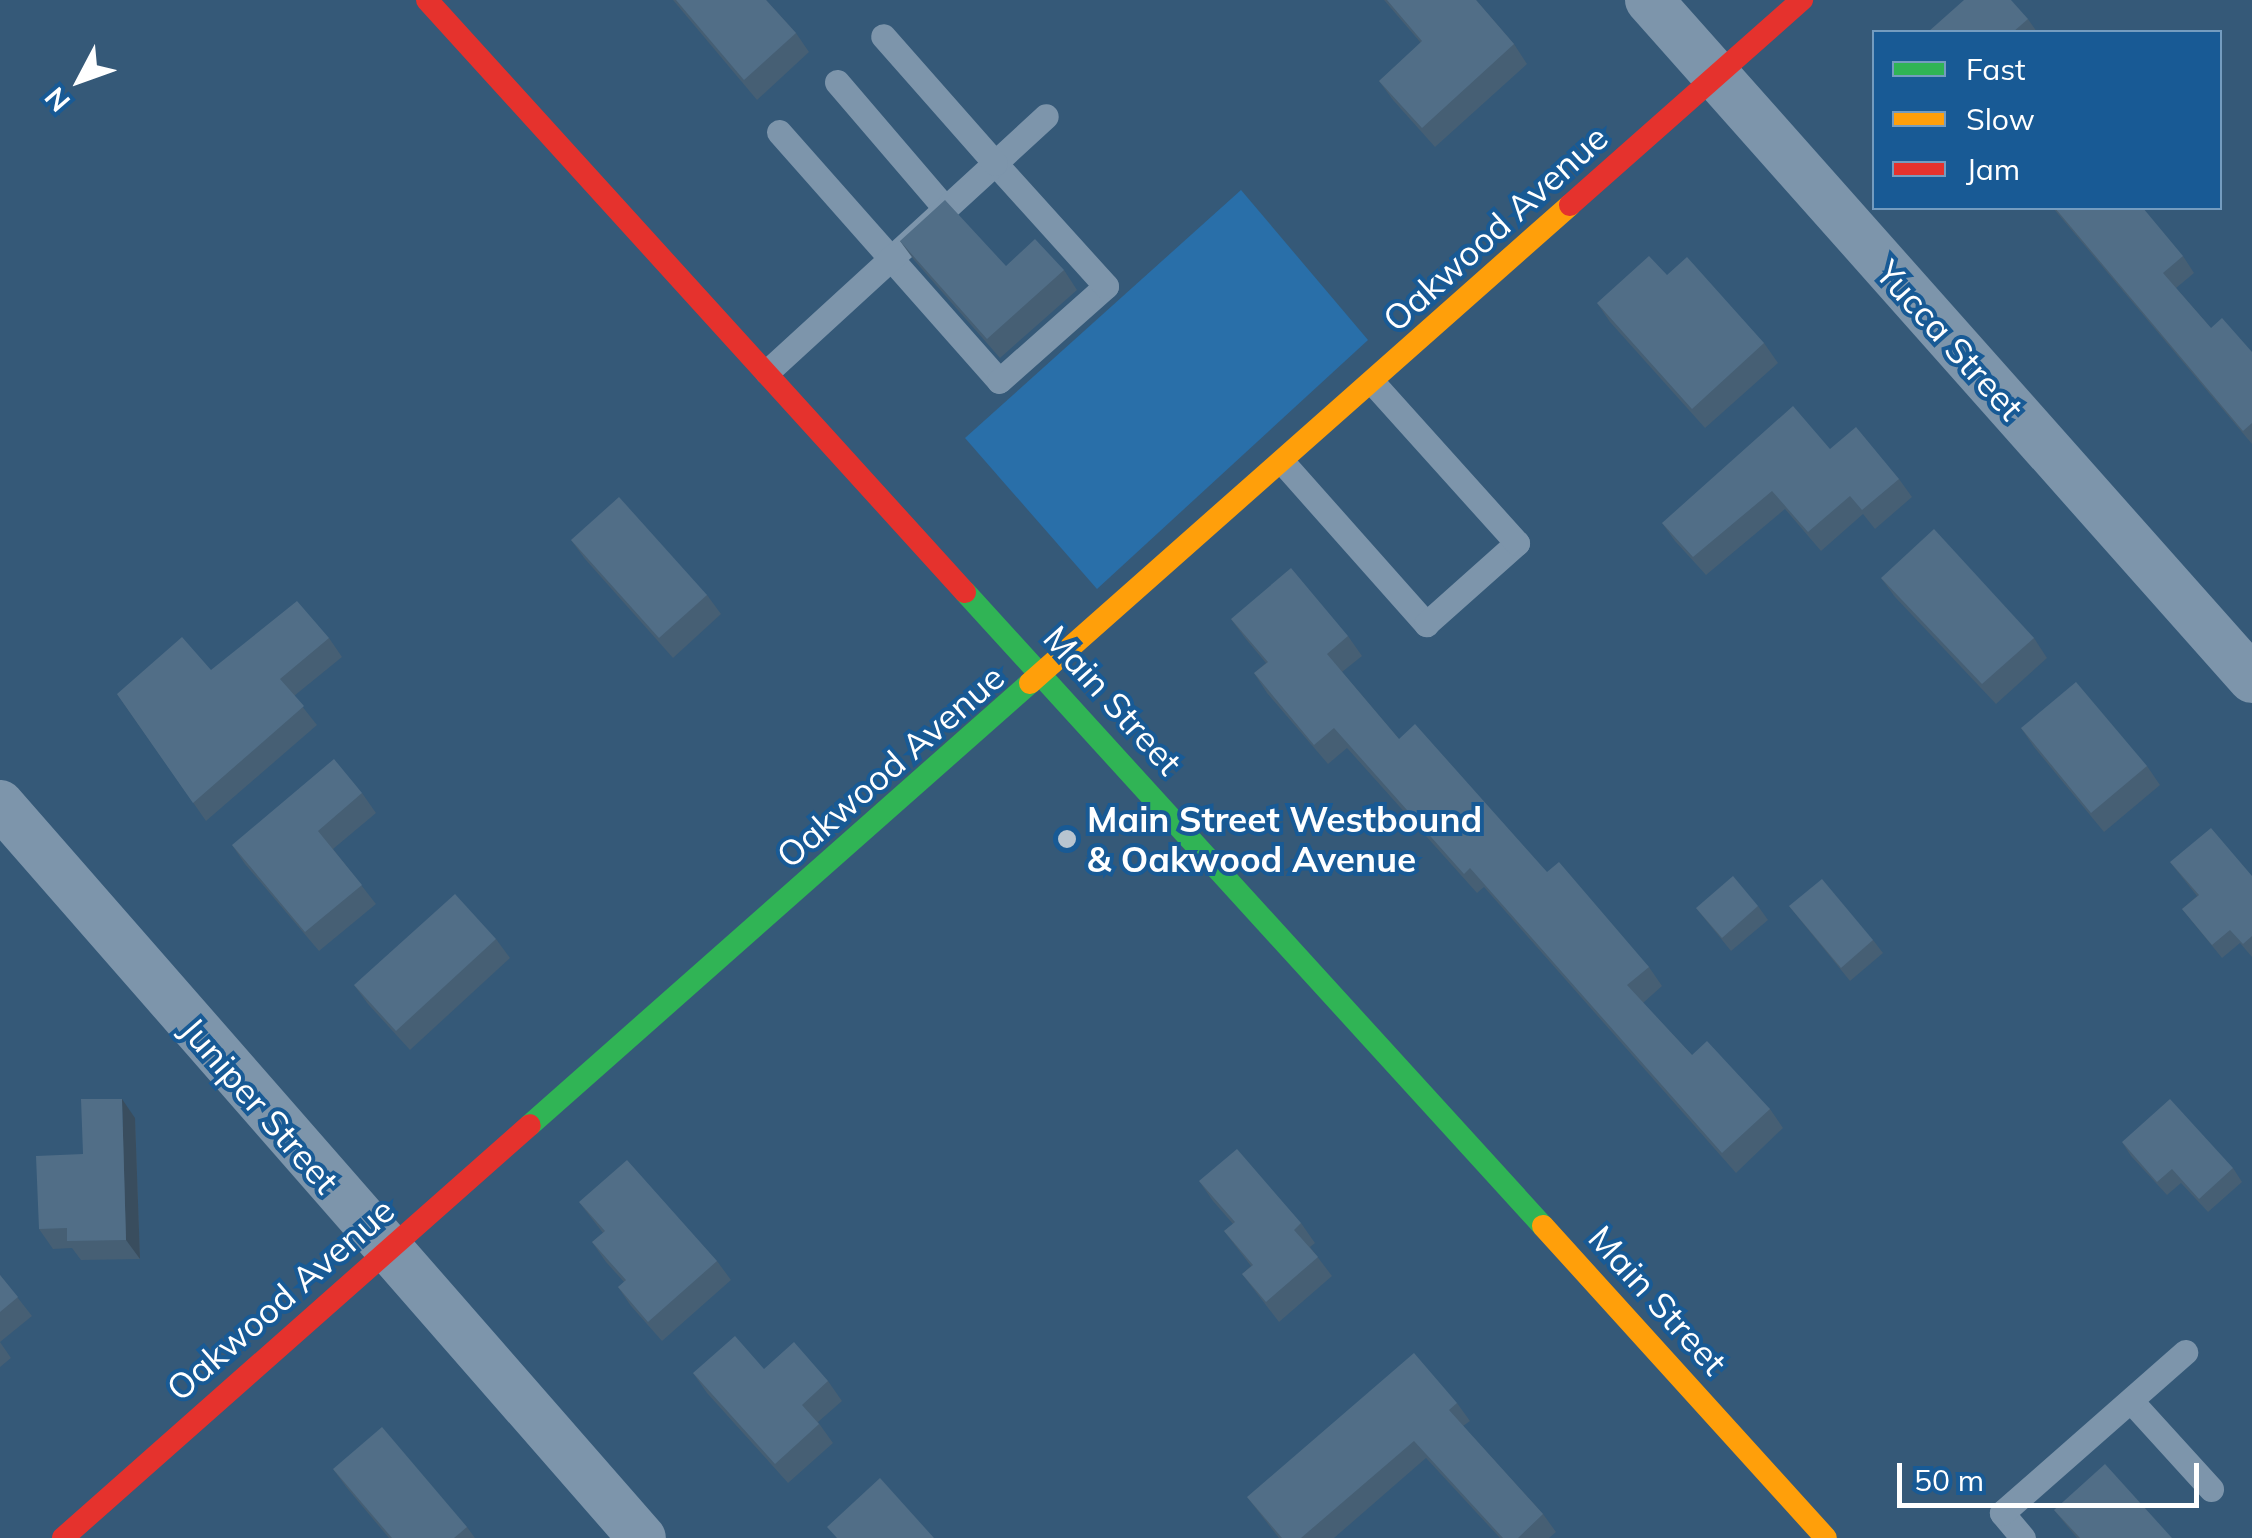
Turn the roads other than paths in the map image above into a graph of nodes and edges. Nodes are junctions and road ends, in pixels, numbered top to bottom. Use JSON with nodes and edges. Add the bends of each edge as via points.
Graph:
{"nodes":[{"id":1,"x":427,"y":0,"type":"edge"},
{"id":2,"x":1649,"y":0,"type":"edge"},
{"id":3,"x":1802,"y":0,"type":"edge"},
{"id":4,"x":884,"y":36,"type":"dead end"},
{"id":5,"x":1715,"y":76,"type":"junction"},
{"id":6,"x":837,"y":82,"type":"dead end"},
{"id":7,"x":1046,"y":116,"type":"dead end"},
{"id":8,"x":779,"y":132,"type":"dead end"},
{"id":9,"x":995,"y":163,"type":"junction"},
{"id":10,"x":944,"y":207,"type":"junction"},
{"id":11,"x":890,"y":256,"type":"junction"},
{"id":12,"x":767,"y":372,"type":"junction"},
{"id":13,"x":1374,"y":384,"type":"junction"},
{"id":14,"x":1285,"y":465,"type":"junction"},
{"id":15,"x":1045,"y":676,"type":"junction"},
{"id":16,"x":2252,"y":678,"type":"edge"},
{"id":17,"x":0,"y":804,"type":"edge"},
{"id":18,"x":386,"y":1252,"type":"junction"},
{"id":19,"x":2185,"y":1352,"type":"dead end"},
{"id":20,"x":2130,"y":1400,"type":"junction"},
{"id":21,"x":2211,"y":1489,"type":"dead end"},
{"id":22,"x":63,"y":1538,"type":"edge"},
{"id":23,"x":642,"y":1538,"type":"edge"},
{"id":24,"x":1826,"y":1538,"type":"edge"},
{"id":25,"x":2024,"y":1538,"type":"edge"}],
"edges":[{"from":1,"to":12,"type":"street","name":"Main Street"},
{"from":2,"to":5,"type":"street","name":"Yucca Street"},
{"from":3,"to":5,"type":"street","name":"Oakwood Avenue"},
{"from":4,"to":9,"type":"lane"},
{"from":5,"to":13,"type":"street","name":"Oakwood Avenue"},
{"from":5,"to":16,"type":"street","name":"Yucca Street"},
{"from":6,"to":10,"type":"lane"},
{"from":7,"to":9,"type":"lane"},
{"from":8,"to":11,"type":"lane"},
{"from":9,"to":10,"type":"lane"},
{"from":9,"to":11,"type":"lane","via":[[1106,286],[999,381]]},
{"from":10,"to":11,"type":"lane"},
{"from":11,"to":12,"type":"lane"},
{"from":12,"to":15,"type":"street","name":"Main Street"},
{"from":13,"to":14,"type":"street","name":"Oakwood Avenue"},
{"from":13,"to":14,"type":"lane","via":[[1517,544],[1426,624]]},
{"from":14,"to":15,"type":"street","name":"Oakwood Avenue"},
{"from":15,"to":18,"type":"street","name":"Oakwood Avenue"},
{"from":15,"to":24,"type":"street","name":"Main Street"},
{"from":17,"to":18,"type":"street","name":"Juniper Street"},
{"from":18,"to":22,"type":"street","name":"Oakwood Avenue"},
{"from":18,"to":23,"type":"street","name":"Juniper Street"},
{"from":19,"to":20,"type":"lane"},
{"from":20,"to":21,"type":"lane"},
{"from":20,"to":25,"type":"lane","via":[[2002,1513]]}]}
